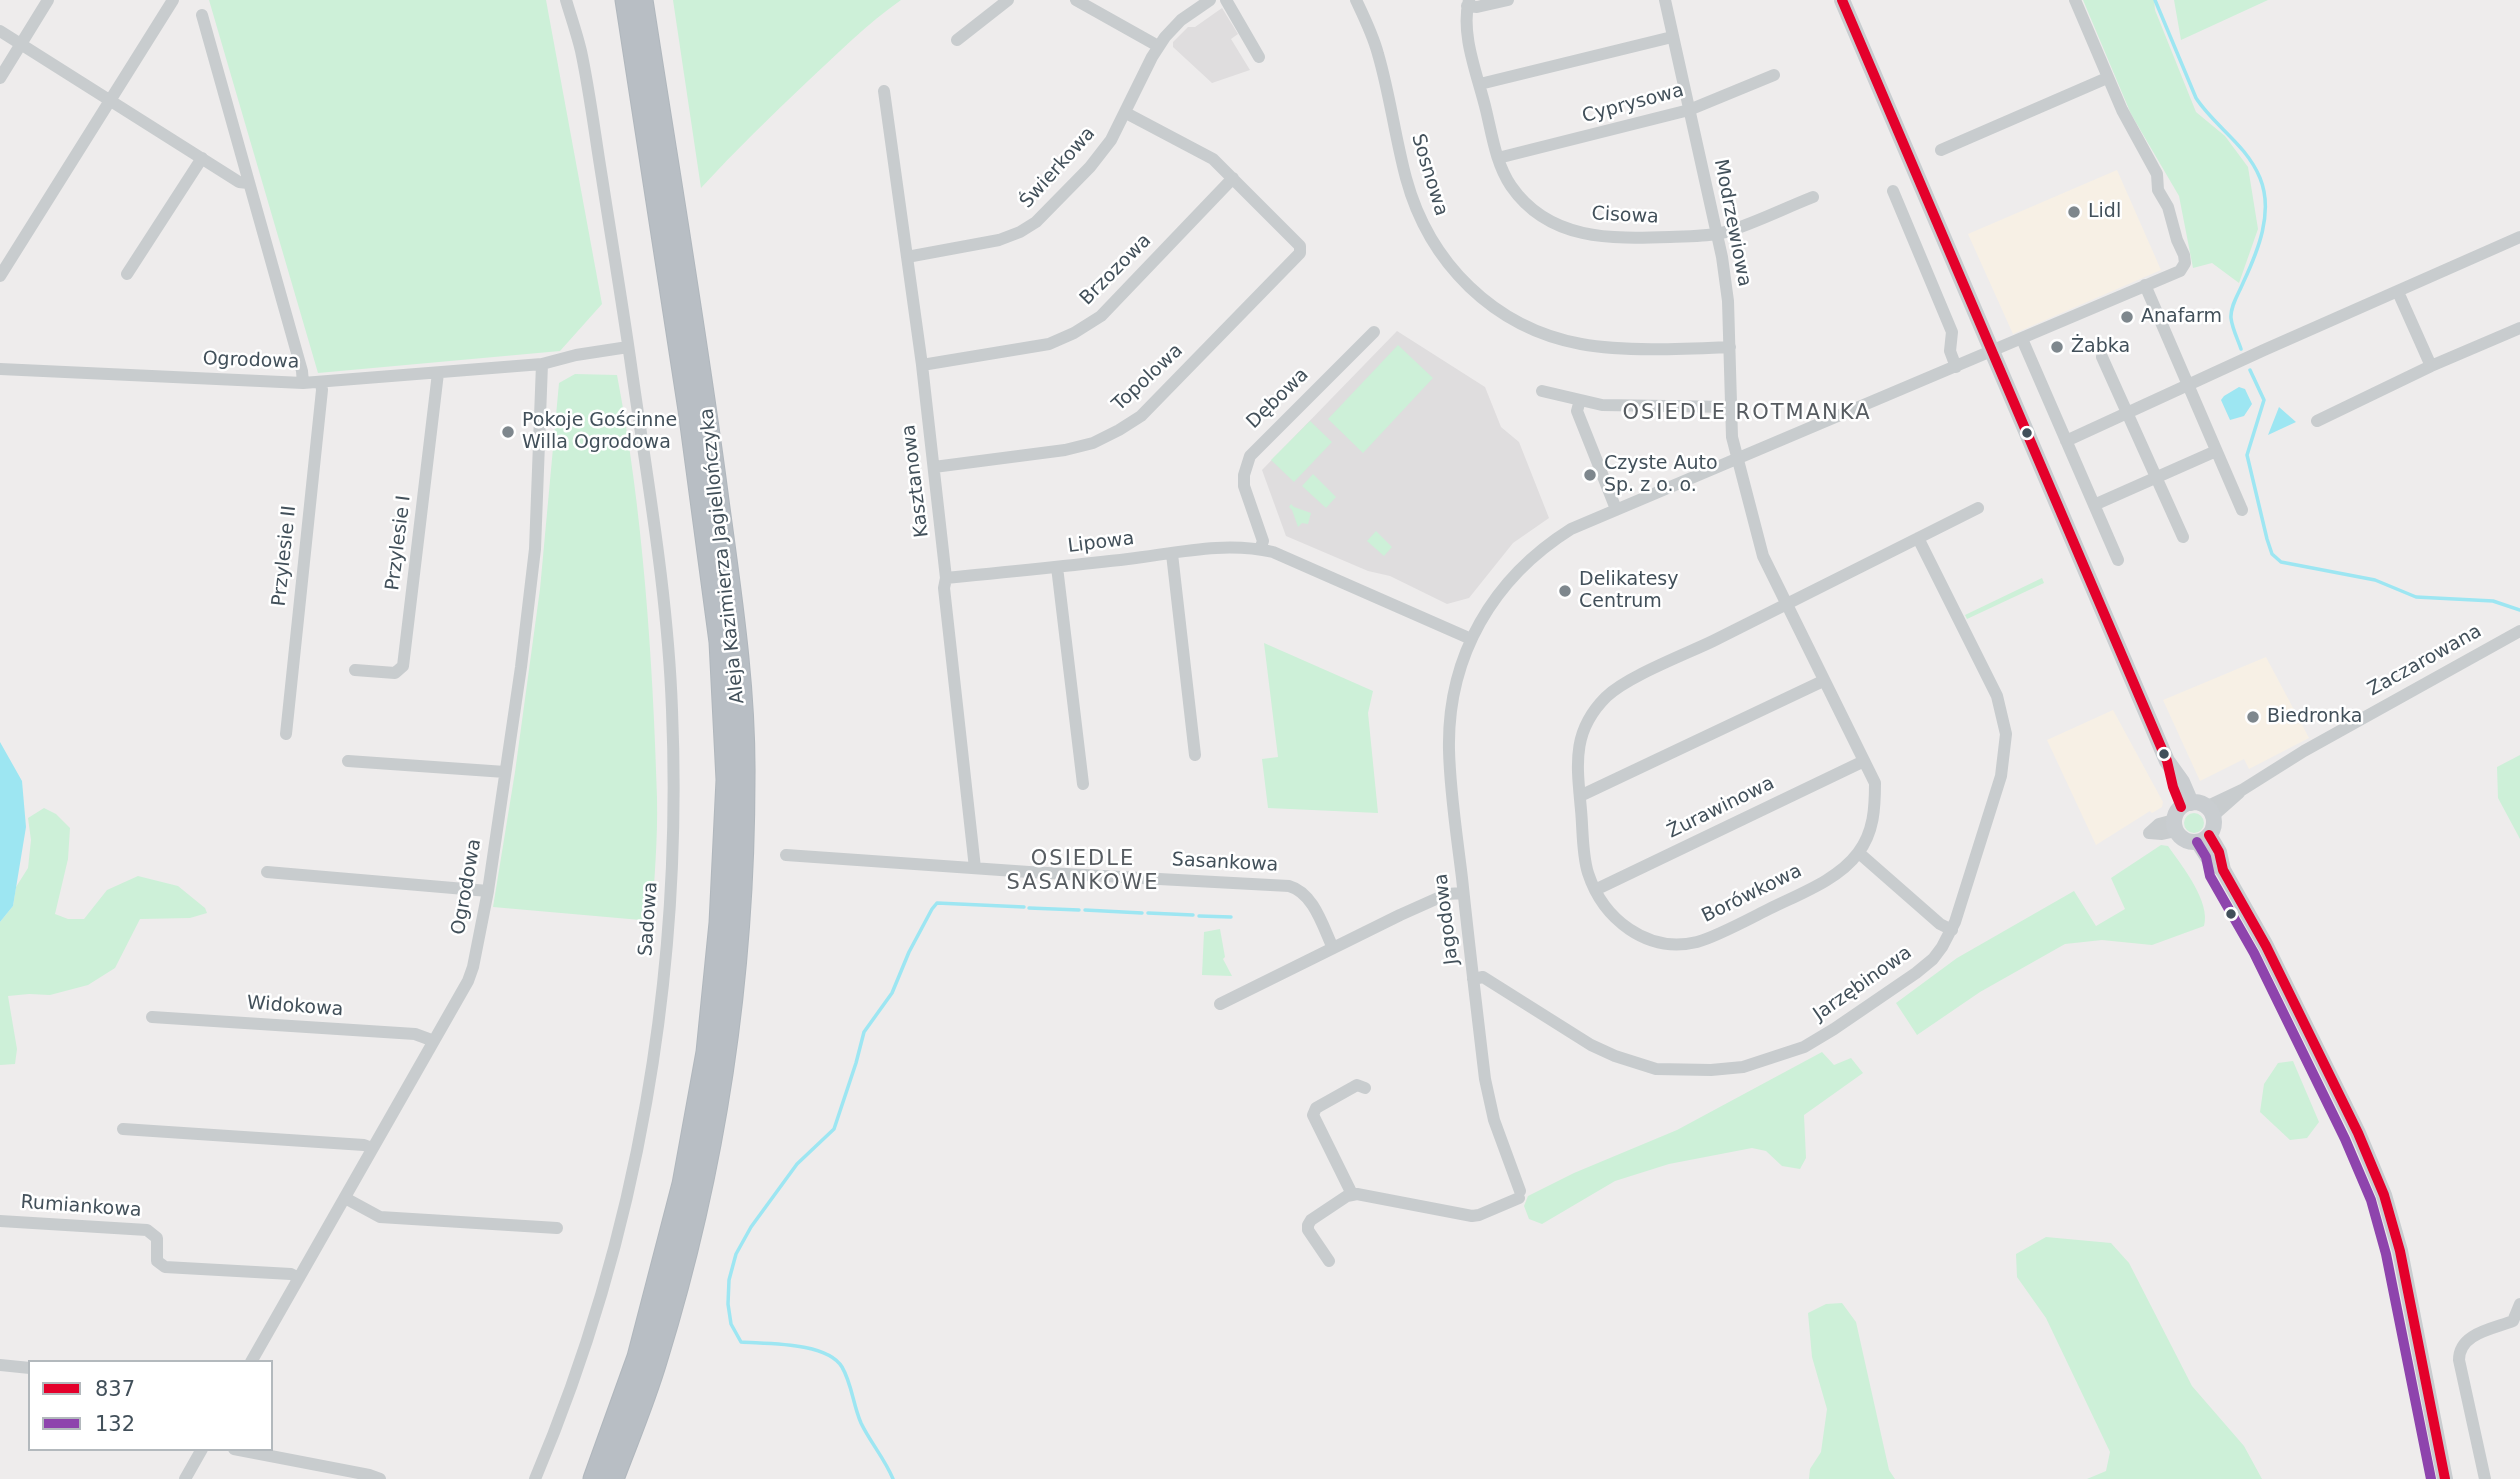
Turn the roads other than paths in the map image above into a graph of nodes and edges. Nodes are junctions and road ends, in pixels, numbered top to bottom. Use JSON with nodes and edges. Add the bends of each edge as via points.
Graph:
{"nodes":[{"id":1,"x":48,"y":0,"type":"edge"},
{"id":2,"x":173,"y":0,"type":"edge"},
{"id":3,"x":566,"y":0,"type":"edge"},
{"id":4,"x":626,"y":0,"type":"edge"},
{"id":5,"x":642,"y":0,"type":"edge"},
{"id":6,"x":1008,"y":0,"type":"edge"},
{"id":7,"x":1076,"y":0,"type":"edge"},
{"id":8,"x":1210,"y":0,"type":"edge"},
{"id":9,"x":1226,"y":0,"type":"edge"},
{"id":10,"x":1356,"y":0,"type":"edge"},
{"id":11,"x":1508,"y":0,"type":"edge"},
{"id":12,"x":1665,"y":0,"type":"edge"},
{"id":13,"x":1842,"y":0,"type":"edge"},
{"id":14,"x":2075,"y":0,"type":"edge"},
{"id":15,"x":1468,"y":3,"type":"edge"},
{"id":16,"x":202,"y":15,"type":"dead end"},
{"id":17,"x":0,"y":32,"type":"edge"},
{"id":18,"x":1672,"y":37,"type":"junction"},
{"id":19,"x":957,"y":40,"type":"dead end"},
{"id":20,"x":20,"y":45,"type":"junction"},
{"id":21,"x":1158,"y":47,"type":"junction"},
{"id":22,"x":1259,"y":57,"type":"dead end"},
{"id":23,"x":1774,"y":75,"type":"dead end"},
{"id":24,"x":0,"y":78,"type":"edge"},
{"id":25,"x":2107,"y":78,"type":"junction"},
{"id":26,"x":1480,"y":85,"type":"junction"},
{"id":27,"x":884,"y":91,"type":"dead end"},
{"id":28,"x":110,"y":101,"type":"junction"},
{"id":29,"x":1689,"y":110,"type":"junction"},
{"id":30,"x":1126,"y":113,"type":"junction"},
{"id":31,"x":1941,"y":150,"type":"dead end"},
{"id":32,"x":202,"y":158,"type":"junction"},
{"id":33,"x":1498,"y":158,"type":"junction"},
{"id":34,"x":1233,"y":178,"type":"junction"},
{"id":35,"x":248,"y":183,"type":"junction"},
{"id":36,"x":1893,"y":191,"type":"dead end"},
{"id":37,"x":1813,"y":197,"type":"dead end"},
{"id":38,"x":1717,"y":234,"type":"junction"},
{"id":39,"x":2520,"y":237,"type":"edge"},
{"id":40,"x":907,"y":257,"type":"junction"},
{"id":41,"x":127,"y":274,"type":"dead end"},
{"id":42,"x":0,"y":276,"type":"edge"},
{"id":43,"x":2145,"y":285,"type":"junction"},
{"id":44,"x":2398,"y":292,"type":"junction"},
{"id":45,"x":2520,"y":328,"type":"edge"},
{"id":46,"x":1374,"y":332,"type":"dead end"},
{"id":47,"x":2022,"y":339,"type":"junction"},
{"id":48,"x":628,"y":347,"type":"junction"},
{"id":49,"x":1730,"y":347,"type":"junction"},
{"id":50,"x":1993,"y":351,"type":"junction"},
{"id":51,"x":2102,"y":357,"type":"dead end"},
{"id":52,"x":542,"y":364,"type":"junction"},
{"id":53,"x":922,"y":365,"type":"junction"},
{"id":54,"x":2431,"y":366,"type":"junction"},
{"id":55,"x":1956,"y":367,"type":"junction"},
{"id":56,"x":0,"y":369,"type":"edge"},
{"id":57,"x":438,"y":373,"type":"junction"},
{"id":58,"x":321,"y":382,"type":"junction"},
{"id":59,"x":303,"y":383,"type":"junction"},
{"id":60,"x":2188,"y":385,"type":"junction"},
{"id":61,"x":1542,"y":391,"type":"dead end"},
{"id":62,"x":1580,"y":400,"type":"junction"},
{"id":63,"x":1731,"y":407,"type":"junction"},
{"id":64,"x":2127,"y":413,"type":"junction"},
{"id":65,"x":2317,"y":421,"type":"dead end"},
{"id":66,"x":2067,"y":441,"type":"junction"},
{"id":67,"x":2216,"y":451,"type":"junction"},
{"id":68,"x":1737,"y":456,"type":"junction"},
{"id":69,"x":934,"y":467,"type":"junction"},
{"id":70,"x":2156,"y":478,"type":"junction"},
{"id":71,"x":2094,"y":505,"type":"junction"},
{"id":72,"x":1978,"y":508,"type":"dead end"},
{"id":73,"x":1616,"y":509,"type":"junction"},
{"id":74,"x":2242,"y":510,"type":"dead end"},
{"id":75,"x":2183,"y":537,"type":"dead end"},
{"id":76,"x":1918,"y":538,"type":"junction"},
{"id":77,"x":1260,"y":549,"type":"junction"},
{"id":78,"x":1172,"y":554,"type":"junction"},
{"id":79,"x":2118,"y":560,"type":"dead end"},
{"id":80,"x":1057,"y":567,"type":"junction"},
{"id":81,"x":946,"y":578,"type":"junction"},
{"id":82,"x":1785,"y":604,"type":"junction"},
{"id":83,"x":2520,"y":631,"type":"edge"},
{"id":84,"x":1471,"y":639,"type":"junction"},
{"id":85,"x":355,"y":670,"type":"dead end"},
{"id":86,"x":1823,"y":681,"type":"junction"},
{"id":87,"x":286,"y":734,"type":"dead end"},
{"id":88,"x":1195,"y":755,"type":"dead end"},
{"id":89,"x":348,"y":761,"type":"dead end"},
{"id":90,"x":1864,"y":761,"type":"junction"},
{"id":91,"x":505,"y":772,"type":"junction"},
{"id":92,"x":1083,"y":784,"type":"dead end"},
{"id":93,"x":1580,"y":796,"type":"junction"},
{"id":94,"x":2190,"y":814,"type":"junction"},
{"id":95,"x":2204,"y":838,"type":"junction"},
{"id":96,"x":1859,"y":853,"type":"junction"},
{"id":97,"x":786,"y":855,"type":"dead end"},
{"id":98,"x":975,"y":868,"type":"junction"},
{"id":99,"x":267,"y":872,"type":"dead end"},
{"id":100,"x":1595,"y":890,"type":"junction"},
{"id":101,"x":488,"y":891,"type":"junction"},
{"id":102,"x":1463,"y":894,"type":"junction"},
{"id":103,"x":1952,"y":930,"type":"junction"},
{"id":104,"x":1333,"y":948,"type":"junction"},
{"id":105,"x":1473,"y":979,"type":"junction"},
{"id":106,"x":1220,"y":1004,"type":"dead end"},
{"id":107,"x":152,"y":1017,"type":"dead end"},
{"id":108,"x":434,"y":1041,"type":"junction"},
{"id":109,"x":1365,"y":1088,"type":"dead end"},
{"id":110,"x":123,"y":1129,"type":"dead end"},
{"id":111,"x":372,"y":1148,"type":"junction"},
{"id":112,"x":1352,"y":1194,"type":"junction"},
{"id":113,"x":345,"y":1198,"type":"junction"},
{"id":114,"x":0,"y":1221,"type":"edge"},
{"id":115,"x":556,"y":1228,"type":"dead end"},
{"id":116,"x":1329,"y":1261,"type":"dead end"},
{"id":117,"x":299,"y":1278,"type":"junction"},
{"id":118,"x":2520,"y":1304,"type":"edge"},
{"id":119,"x":252,"y":1360,"type":"edge"},
{"id":120,"x":0,"y":1365,"type":"edge"},
{"id":121,"x":28,"y":1368,"type":"edge"},
{"id":122,"x":201,"y":1451,"type":"edge"},
{"id":123,"x":244,"y":1451,"type":"edge"},
{"id":124,"x":185,"y":1479,"type":"edge"},
{"id":125,"x":380,"y":1479,"type":"edge"},
{"id":126,"x":535,"y":1479,"type":"edge"},
{"id":127,"x":594,"y":1479,"type":"edge"},
{"id":128,"x":613,"y":1479,"type":"edge"},
{"id":129,"x":2445,"y":1479,"type":"edge"},
{"id":130,"x":2485,"y":1479,"type":"edge"}],
"edges":[{"from":1,"to":20,"type":"street"},
{"from":2,"to":28,"type":"street"},
{"from":3,"to":48,"type":"street","via":[[581,52]]},
{"from":4,"to":127,"type":"highway","name":"Aleja Kazimierza Jagiellończyka","via":[[716,615],[727,780],[720,923],[707,1052],[683,1184],[638,1357]]},
{"from":5,"to":128,"type":"highway","name":"Aleja Kazimierza Jagiellończyka","via":[[702,373],[736,631],[744,802],[741,914],[727,1054],[704,1182],[657,1360]]},
{"from":6,"to":19,"type":"street"},
{"from":7,"to":21,"type":"street"},
{"from":8,"to":21,"type":"street","name":"Świerkowa","via":[[1181,20]]},
{"from":9,"to":22,"type":"street"},
{"from":10,"to":49,"type":"street","name":"Sosnowa","via":[[1378,53],[1406,180],[1424,228],[1443,259],[1478,296],[1524,325],[1580,344]]},
{"from":11,"to":15,"type":"street","via":[[1478,8]]},
{"from":12,"to":18,"type":"street","name":"Modrzewiowa"},
{"from":13,"to":50,"type":"main road"},
{"from":14,"to":25,"type":"street"},
{"from":15,"to":26,"type":"street","name":"Cisowa","via":[[1467,30]]},
{"from":16,"to":35,"type":"street"},
{"from":17,"to":20,"type":"street"},
{"from":18,"to":26,"type":"street"},
{"from":18,"to":29,"type":"street","name":"Modrzewiowa"},
{"from":20,"to":24,"type":"street"},
{"from":20,"to":28,"type":"street"},
{"from":21,"to":30,"type":"street","name":"Świerkowa"},
{"from":23,"to":29,"type":"street","name":"Cyprysowa"},
{"from":25,"to":31,"type":"street"},
{"from":25,"to":43,"type":"street","name":"Jagodowa","via":[[2157,174],[2158,190],[2184,255],[2180,271]]},
{"from":26,"to":33,"type":"street","name":"Cisowa"},
{"from":27,"to":40,"type":"street","name":"Kasztanowa"},
{"from":28,"to":32,"type":"street"},
{"from":28,"to":42,"type":"street"},
{"from":29,"to":33,"type":"street","name":"Cyprysowa"},
{"from":29,"to":38,"type":"street","name":"Modrzewiowa"},
{"from":30,"to":34,"type":"street","via":[[1206,154]]},
{"from":30,"to":40,"type":"street","name":"Świerkowa","via":[[1097,158],[1030,227],[999,240]]},
{"from":32,"to":35,"type":"street"},
{"from":32,"to":41,"type":"street"},
{"from":33,"to":38,"type":"street","name":"Cisowa","via":[[1521,200],[1563,227],[1602,238]]},
{"from":34,"to":53,"type":"street","name":"Brzozowa","via":[[1101,316],[1074,333],[1037,347]]},
{"from":34,"to":69,"type":"street","name":"Topolowa","via":[[1300,246],[1300,253],[1150,407],[1130,424],[1093,443]]},
{"from":35,"to":59,"type":"street"},
{"from":36,"to":55,"type":"street","via":[[1952,332],[1950,351]]},
{"from":37,"to":38,"type":"street","name":"Cisowa"},
{"from":38,"to":49,"type":"street","name":"Modrzewiowa","via":[[1727,289]]},
{"from":39,"to":44,"type":"street"},
{"from":40,"to":53,"type":"street","name":"Kasztanowa"},
{"from":43,"to":47,"type":"street","name":"Jagodowa"},
{"from":43,"to":60,"type":"street"},
{"from":44,"to":54,"type":"street"},
{"from":44,"to":60,"type":"street"},
{"from":45,"to":54,"type":"street"},
{"from":46,"to":77,"type":"street","name":"Dębowa","via":[[1250,456],[1243,480],[1263,541]]},
{"from":47,"to":50,"type":"street","name":"Jagodowa"},
{"from":47,"to":66,"type":"street"},
{"from":48,"to":52,"type":"street","name":"Ogrodowa"},
{"from":48,"to":126,"type":"street","name":"Sadowa","via":[[666,620],[672,710],[674,793],[666,961],[641,1132],[618,1234],[571,1388]]},
{"from":49,"to":63,"type":"street","name":"Modrzewiowa"},
{"from":50,"to":55,"type":"street","name":"Jagodowa"},
{"from":50,"to":94,"type":"main road","via":[[2168,761],[2182,782]]},
{"from":51,"to":64,"type":"street"},
{"from":52,"to":57,"type":"street","name":"Ogrodowa"},
{"from":52,"to":91,"type":"street","name":"Ogrodowa","via":[[535,549]]},
{"from":53,"to":69,"type":"street","name":"Kasztanowa"},
{"from":54,"to":65,"type":"street"},
{"from":55,"to":68,"type":"street","name":"Jagodowa"},
{"from":56,"to":59,"type":"street","name":"Ogrodowa"},
{"from":57,"to":58,"type":"street","name":"Ogrodowa"},
{"from":57,"to":85,"type":"street","name":"Przylesie I","via":[[403,666],[395,673]]},
{"from":58,"to":59,"type":"street","name":"Ogrodowa"},
{"from":58,"to":87,"type":"street","name":"Przylesie II"},
{"from":60,"to":64,"type":"street"},
{"from":60,"to":67,"type":"street"},
{"from":61,"to":62,"type":"street"},
{"from":62,"to":63,"type":"street","via":[[1602,405]]},
{"from":62,"to":73,"type":"street","via":[[1577,411]]},
{"from":63,"to":68,"type":"street","name":"Modrzewiowa"},
{"from":64,"to":66,"type":"street"},
{"from":64,"to":70,"type":"street"},
{"from":66,"to":71,"type":"street"},
{"from":67,"to":70,"type":"street"},
{"from":67,"to":74,"type":"street"},
{"from":68,"to":73,"type":"street","name":"Jagodowa"},
{"from":68,"to":82,"type":"street","name":"Borówkowa","via":[[1763,556]]},
{"from":69,"to":81,"type":"street","name":"Kasztanowa"},
{"from":70,"to":71,"type":"street"},
{"from":70,"to":75,"type":"street"},
{"from":71,"to":79,"type":"street"},
{"from":72,"to":76,"type":"street"},
{"from":73,"to":84,"type":"street","name":"Jagodowa","via":[[1571,528],[1535,554],[1495,597]]},
{"from":76,"to":82,"type":"street"},
{"from":76,"to":103,"type":"street","name":"Jarzębinowa","via":[[1997,696],[2006,734],[2001,776]]},
{"from":77,"to":78,"type":"street","name":"Lipowa","via":[[1220,547]]},
{"from":77,"to":84,"type":"street","name":"Lipowa"},
{"from":78,"to":80,"type":"street","name":"Lipowa"},
{"from":78,"to":88,"type":"street"},
{"from":80,"to":81,"type":"street","name":"Lipowa"},
{"from":80,"to":92,"type":"street"},
{"from":81,"to":98,"type":"street","name":"Kasztanowa"},
{"from":82,"to":86,"type":"street","name":"Borówkowa"},
{"from":82,"to":93,"type":"street","name":"Borówkowa","via":[[1609,695],[1580,739],[1576,767]]},
{"from":83,"to":94,"type":"street","name":"Zaczarowana","via":[[2242,790]]},
{"from":84,"to":102,"type":"street","name":"Jagodowa","via":[[1456,680],[1449,733]]},
{"from":86,"to":90,"type":"street","name":"Borówkowa"},
{"from":86,"to":93,"type":"street"},
{"from":89,"to":91,"type":"street"},
{"from":90,"to":96,"type":"street","name":"Borówkowa","via":[[1875,783],[1874,820]]},
{"from":90,"to":100,"type":"street","name":"Żurawinowa"},
{"from":91,"to":101,"type":"street","name":"Ogrodowa"},
{"from":93,"to":100,"type":"street","name":"Borówkowa","via":[[1587,871]]},
{"from":94,"to":95,"type":"main road","via":[[2214,823]]},
{"from":94,"to":95,"type":"main road","via":[[2185,840]]},
{"from":95,"to":129,"type":"main road","via":[[2209,859],[2223,870],[2278,971],[2384,1195],[2400,1251]]},
{"from":96,"to":100,"type":"street","name":"Borówkowa","via":[[1822,882],[1698,942],[1663,943],[1634,933],[1611,914]]},
{"from":96,"to":103,"type":"street"},
{"from":97,"to":98,"type":"street","name":"Sasankowa"},
{"from":98,"to":104,"type":"street","name":"Sasankowa","via":[[1289,886],[1307,897]]},
{"from":99,"to":101,"type":"street"},
{"from":101,"to":108,"type":"street","name":"Ogrodowa","via":[[470,974]]},
{"from":102,"to":104,"type":"street","via":[[1447,894]]},
{"from":102,"to":105,"type":"street","name":"Jagodowa"},
{"from":103,"to":105,"type":"street","name":"Jarzębinowa","via":[[1916,973],[1835,1029],[1804,1047],[1743,1067],[1656,1069],[1615,1056],[1483,977]]},
{"from":104,"to":106,"type":"street"},
{"from":105,"to":112,"type":"street","name":"Jagodowa","via":[[1485,1079],[1520,1195],[1472,1216]]},
{"from":107,"to":108,"type":"street","name":"Widokowa","via":[[415,1034]]},
{"from":108,"to":111,"type":"street","name":"Ogrodowa"},
{"from":109,"to":112,"type":"street","via":[[1357,1085],[1316,1108],[1313,1115]]},
{"from":110,"to":111,"type":"street"},
{"from":111,"to":113,"type":"street","name":"Ogrodowa"},
{"from":112,"to":116,"type":"street","via":[[1309,1222],[1308,1230]]},
{"from":113,"to":115,"type":"street","via":[[380,1217]]},
{"from":113,"to":117,"type":"street","name":"Ogrodowa"},
{"from":114,"to":117,"type":"street","name":"Rumiankowa","via":[[147,1230],[157,1238],[157,1261],[165,1267]]},
{"from":117,"to":119,"type":"street","name":"Ogrodowa"},
{"from":118,"to":130,"type":"street","via":[[2513,1321],[2466,1340],[2459,1349]]},
{"from":120,"to":121,"type":"street"},
{"from":122,"to":124,"type":"street"},
{"from":123,"to":125,"type":"street"}]}
